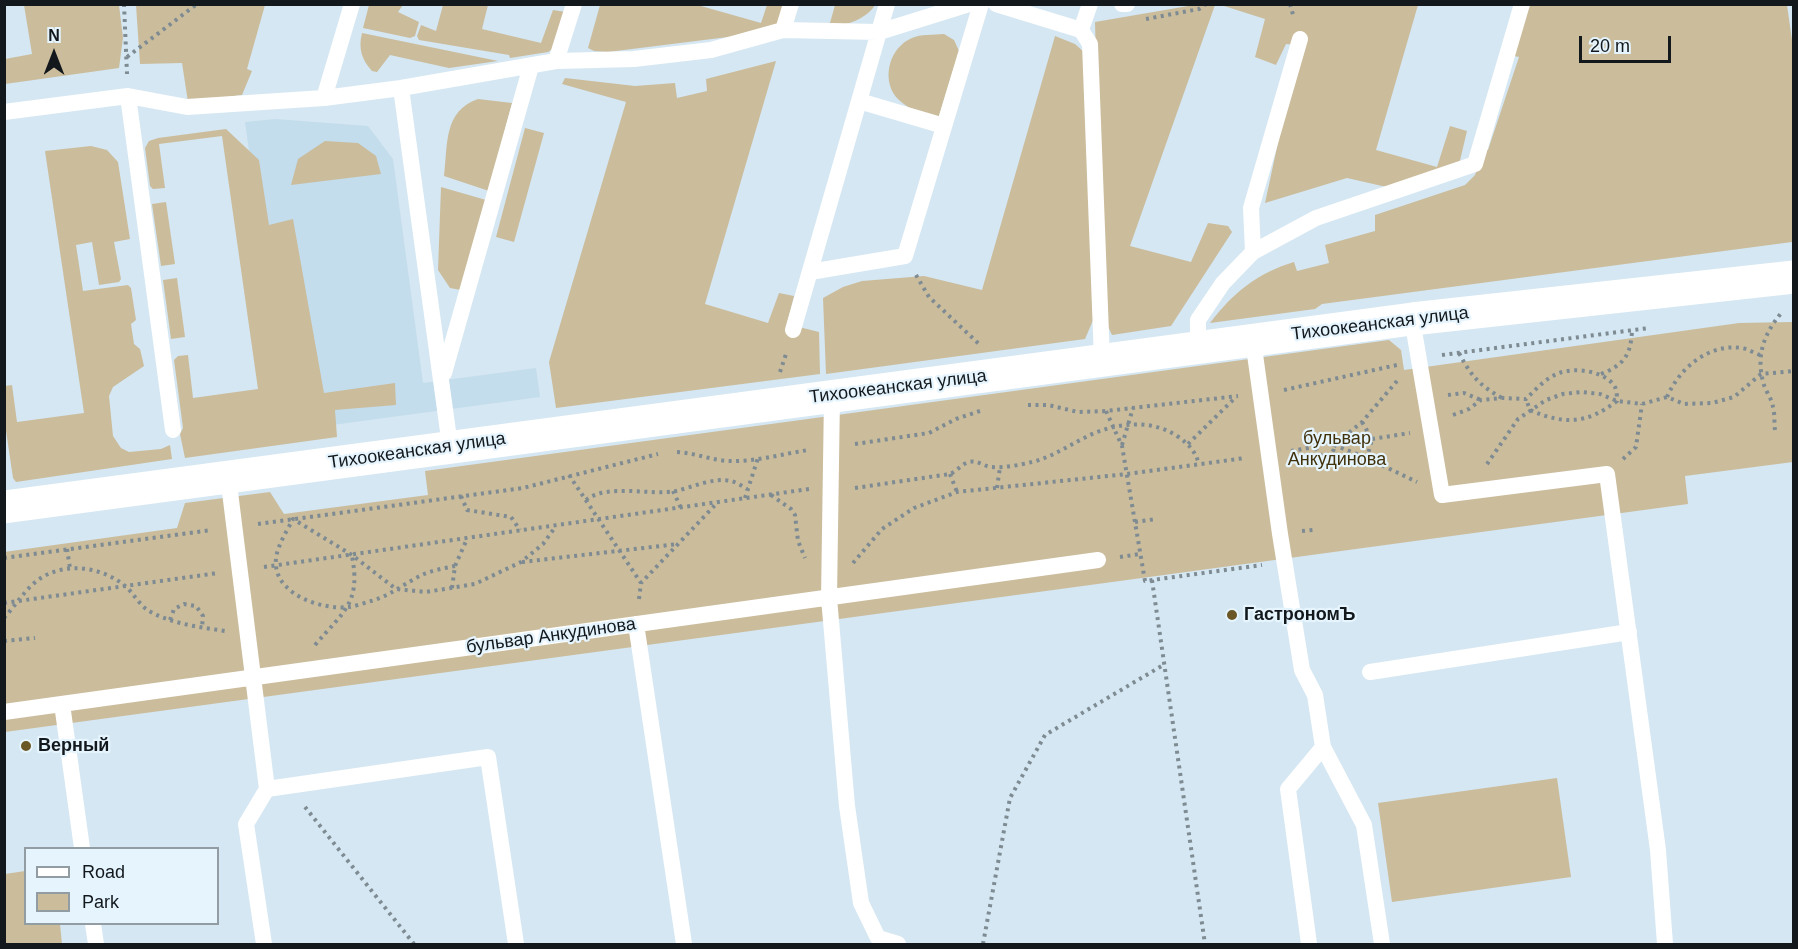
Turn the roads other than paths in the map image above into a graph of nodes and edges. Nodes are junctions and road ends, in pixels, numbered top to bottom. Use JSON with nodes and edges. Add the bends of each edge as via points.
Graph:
{"nodes":[{"id":1,"x":352,"y":4,"type":"edge"},
{"id":2,"x":574,"y":4,"type":"edge"},
{"id":3,"x":791,"y":4,"type":"edge"},
{"id":4,"x":887,"y":4,"type":"edge"},
{"id":5,"x":969,"y":4,"type":"edge"},
{"id":6,"x":981,"y":4,"type":"edge"},
{"id":7,"x":996,"y":4,"type":"edge"},
{"id":8,"x":1090,"y":4,"type":"edge"},
{"id":9,"x":1122,"y":4,"type":"edge"},
{"id":10,"x":1127,"y":4,"type":"edge"},
{"id":11,"x":1522,"y":4,"type":"edge"},
{"id":12,"x":783,"y":30,"type":"junction"},
{"id":13,"x":1081,"y":30,"type":"junction"},
{"id":14,"x":879,"y":32,"type":"junction"},
{"id":15,"x":1300,"y":39,"type":"dead end"},
{"id":16,"x":556,"y":62,"type":"junction"},
{"id":17,"x":531,"y":66,"type":"junction"},
{"id":18,"x":401,"y":88,"type":"junction"},
{"id":19,"x":128,"y":96,"type":"junction"},
{"id":20,"x":324,"y":98,"type":"junction"},
{"id":21,"x":859,"y":101,"type":"junction"},
{"id":22,"x":4,"y":112,"type":"edge"},
{"id":23,"x":944,"y":126,"type":"junction"},
{"id":24,"x":1253,"y":252,"type":"junction"},
{"id":25,"x":810,"y":272,"type":"junction"},
{"id":26,"x":1794,"y":277,"type":"edge"},
{"id":27,"x":1412,"y":319,"type":"junction"},
{"id":28,"x":793,"y":330,"type":"dead end"},
{"id":29,"x":1253,"y":340,"type":"junction"},
{"id":30,"x":1198,"y":347,"type":"junction"},
{"id":31,"x":1102,"y":360,"type":"junction"},
{"id":32,"x":441,"y":381,"type":"junction"},
{"id":33,"x":832,"y":396,"type":"junction"},
{"id":34,"x":173,"y":430,"type":"dead end"},
{"id":35,"x":450,"y":447,"type":"junction"},
{"id":36,"x":228,"y":476,"type":"junction"},
{"id":37,"x":4,"y":507,"type":"edge"},
{"id":38,"x":1098,"y":560,"type":"dead end"},
{"id":39,"x":829,"y":598,"type":"junction"},
{"id":40,"x":636,"y":624,"type":"junction"},
{"id":41,"x":1629,"y":632,"type":"junction"},
{"id":42,"x":1370,"y":672,"type":"dead end"},
{"id":43,"x":252,"y":678,"type":"junction"},
{"id":44,"x":62,"y":704,"type":"junction"},
{"id":45,"x":4,"y":712,"type":"edge"},
{"id":46,"x":1323,"y":747,"type":"junction"},
{"id":47,"x":267,"y":789,"type":"junction"},
{"id":48,"x":82,"y":847,"type":"edge"},
{"id":49,"x":93,"y":925,"type":"edge"},
{"id":50,"x":96,"y":945,"type":"edge"},
{"id":51,"x":264,"y":945,"type":"edge"},
{"id":52,"x":516,"y":945,"type":"edge"},
{"id":53,"x":684,"y":945,"type":"edge"},
{"id":54,"x":898,"y":945,"type":"edge"},
{"id":55,"x":1309,"y":945,"type":"edge"},
{"id":56,"x":1382,"y":945,"type":"edge"},
{"id":57,"x":1665,"y":945,"type":"edge"}],
"edges":[{"from":1,"to":20,"type":"lane"},
{"from":2,"to":16,"type":"lane"},
{"from":3,"to":12,"type":"lane"},
{"from":4,"to":14,"type":"lane"},
{"from":5,"to":14,"type":"lane"},
{"from":6,"to":23,"type":"lane"},
{"from":7,"to":13,"type":"lane"},
{"from":8,"to":13,"type":"lane"},
{"from":9,"to":10,"type":"lane"},
{"from":11,"to":24,"type":"lane","via":[[1475,164],[1316,218]]},
{"from":12,"to":14,"type":"lane"},
{"from":12,"to":16,"type":"lane","via":[[711,50],[634,59]]},
{"from":13,"to":31,"type":"lane","via":[[1090,44]]},
{"from":14,"to":21,"type":"lane"},
{"from":15,"to":24,"type":"lane","via":[[1251,208]]},
{"from":16,"to":17,"type":"lane"},
{"from":17,"to":18,"type":"lane"},
{"from":17,"to":32,"type":"lane"},
{"from":18,"to":20,"type":"lane"},
{"from":18,"to":32,"type":"lane"},
{"from":19,"to":20,"type":"lane","via":[[187,107]]},
{"from":19,"to":22,"type":"lane"},
{"from":19,"to":34,"type":"lane"},
{"from":21,"to":23,"type":"lane"},
{"from":21,"to":25,"type":"lane"},
{"from":23,"to":25,"type":"lane","via":[[905,256]]},
{"from":24,"to":30,"type":"lane","via":[[1223,283],[1198,320]]},
{"from":25,"to":28,"type":"lane"},
{"from":26,"to":27,"type":"street","name":"Тихоокеанская улица"},
{"from":27,"to":29,"type":"street","name":"Тихоокеанская улица"},
{"from":27,"to":41,"type":"lane","via":[[1442,495],[1607,474]]},
{"from":29,"to":30,"type":"street","name":"Тихоокеанская улица"},
{"from":29,"to":46,"type":"lane","via":[[1302,670],[1316,695]]},
{"from":30,"to":31,"type":"street","name":"Тихоокеанская улица"},
{"from":31,"to":33,"type":"street","name":"Тихоокеанская улица"},
{"from":32,"to":35,"type":"lane"},
{"from":33,"to":35,"type":"street","name":"Тихоокеанская улица"},
{"from":33,"to":39,"type":"lane"},
{"from":35,"to":36,"type":"street","name":"Тихоокеанская улица"},
{"from":36,"to":37,"type":"street","name":"Тихоокеанская улица"},
{"from":36,"to":43,"type":"lane"},
{"from":38,"to":39,"type":"lane","name":"бульвар Анкудинова"},
{"from":39,"to":40,"type":"lane","name":"бульвар Анкудинова"},
{"from":39,"to":54,"type":"lane","via":[[847,806],[861,903],[878,938]]},
{"from":40,"to":43,"type":"lane","name":"бульвар Анкудинова"},
{"from":40,"to":53,"type":"lane"},
{"from":41,"to":42,"type":"lane"},
{"from":41,"to":57,"type":"lane","via":[[1658,850]]},
{"from":43,"to":44,"type":"lane","name":"бульвар Анкудинова"},
{"from":43,"to":47,"type":"lane"},
{"from":44,"to":45,"type":"lane","name":"бульвар Анкудинова"},
{"from":44,"to":48,"type":"lane"},
{"from":46,"to":55,"type":"lane","via":[[1288,789]]},
{"from":46,"to":56,"type":"lane","via":[[1364,825]]},
{"from":47,"to":51,"type":"lane","via":[[246,824]]},
{"from":47,"to":52,"type":"lane","via":[[488,757]]},
{"from":49,"to":50,"type":"lane"}]}
